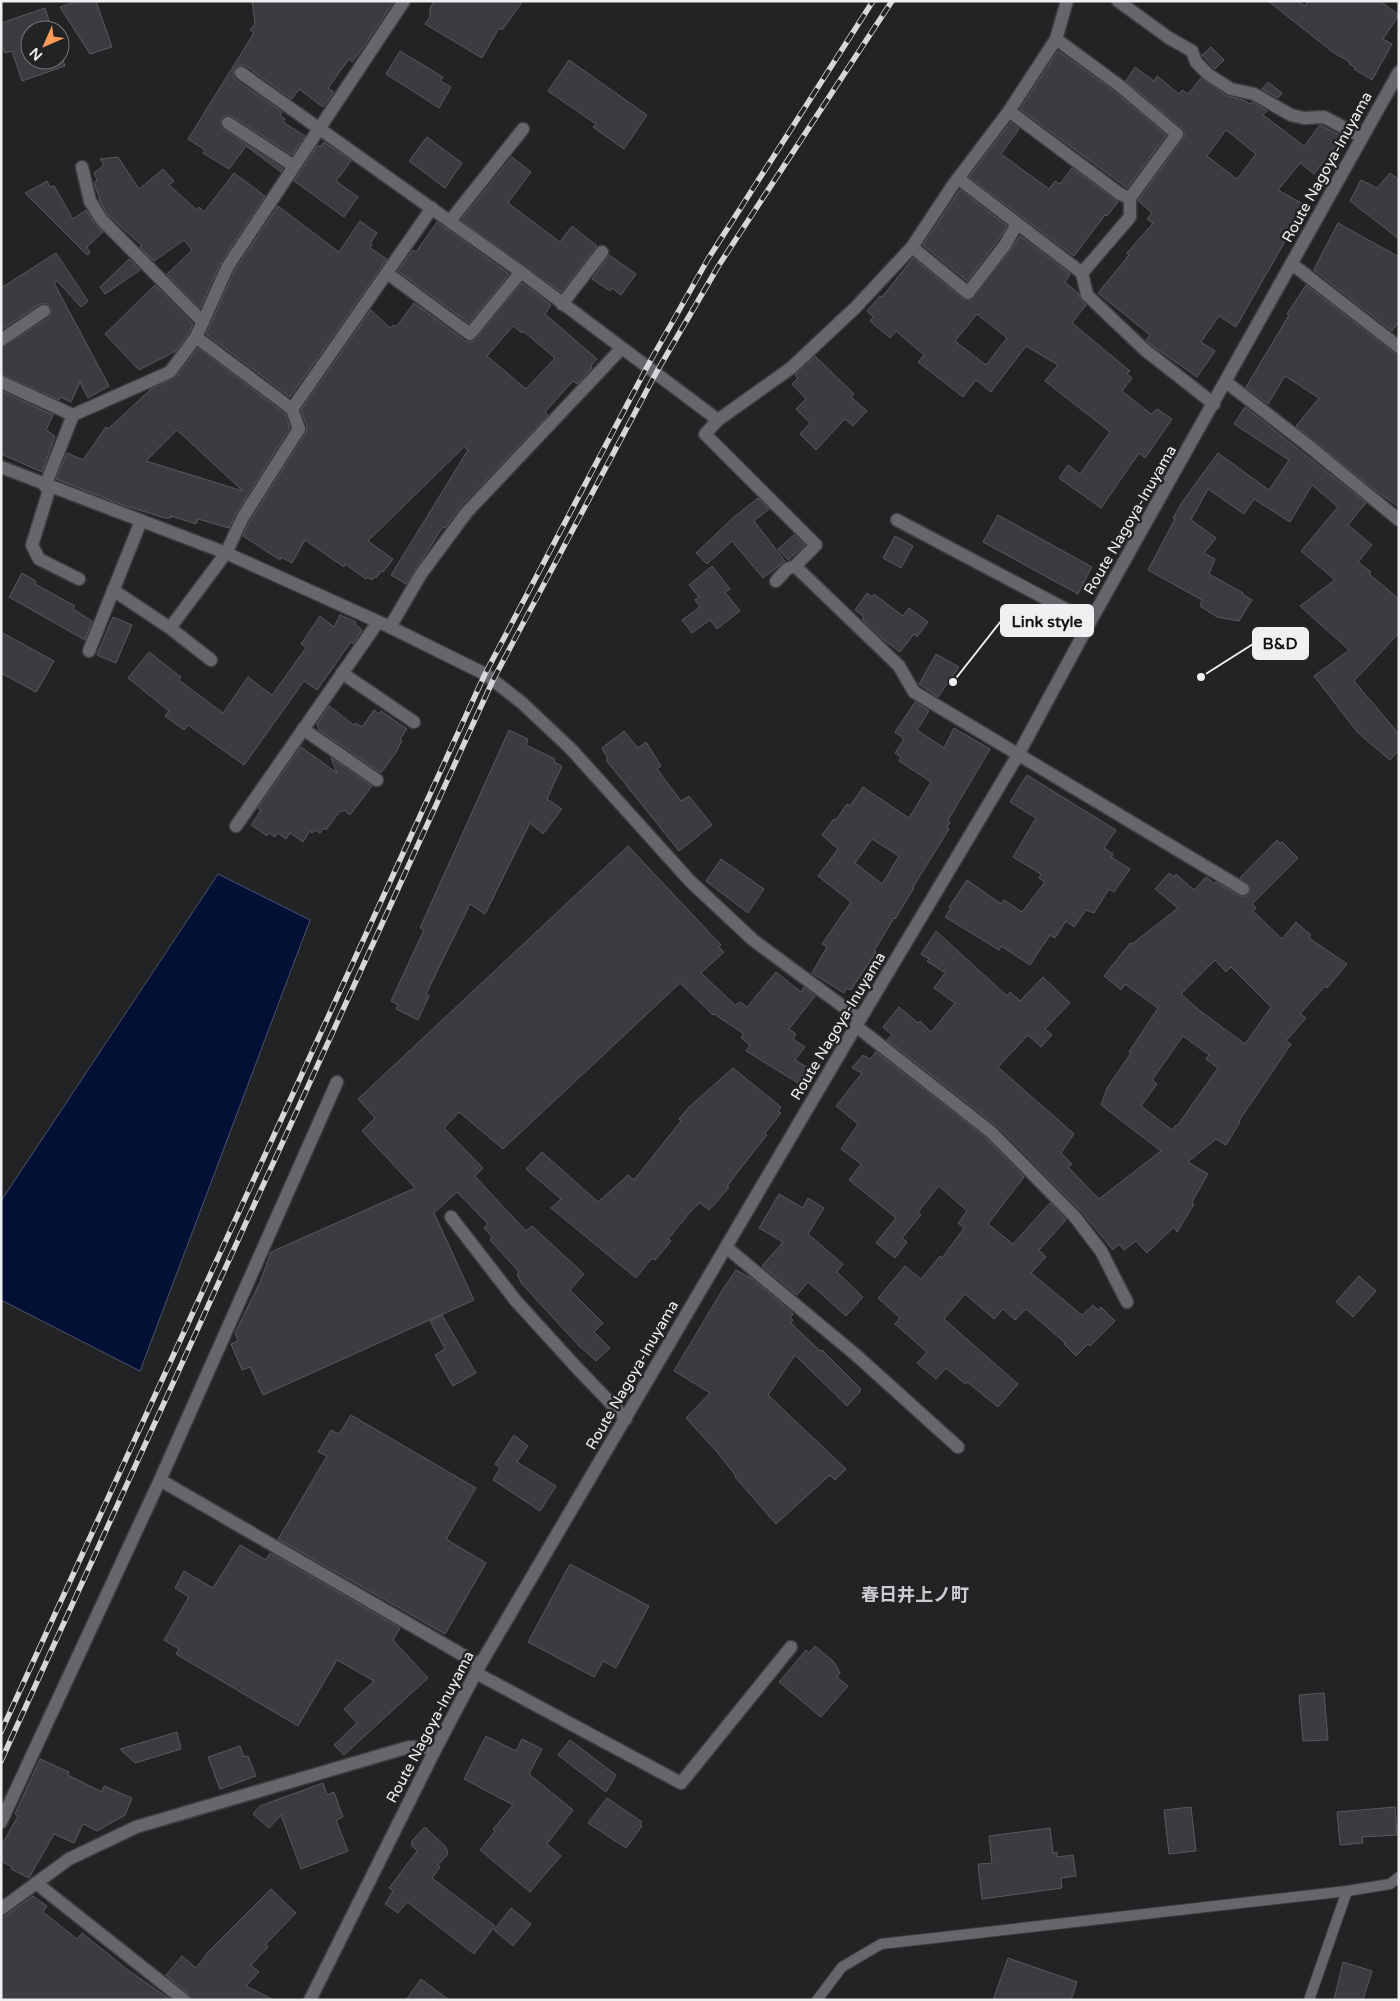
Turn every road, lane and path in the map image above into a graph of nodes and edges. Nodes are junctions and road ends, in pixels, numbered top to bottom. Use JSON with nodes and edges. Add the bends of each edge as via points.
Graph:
{"nodes":[{"id":1,"x":404,"y":1,"type":"edge"},
{"id":2,"x":1067,"y":1,"type":"edge"},
{"id":3,"x":1118,"y":1,"type":"edge"},
{"id":4,"x":1056,"y":39,"type":"junction"},
{"id":5,"x":1399,"y":72,"type":"edge"},
{"id":6,"x":242,"y":73,"type":"dead end"},
{"id":7,"x":1009,"y":111,"type":"junction"},
{"id":8,"x":228,"y":123,"type":"dead end"},
{"id":9,"x":320,"y":128,"type":"junction"},
{"id":10,"x":523,"y":129,"type":"dead end"},
{"id":11,"x":1362,"y":137,"type":"junction"},
{"id":12,"x":294,"y":166,"type":"junction"},
{"id":13,"x":82,"y":167,"type":"dead end"},
{"id":14,"x":959,"y":179,"type":"junction"},
{"id":15,"x":1130,"y":198,"type":"junction"},
{"id":16,"x":432,"y":208,"type":"junction"},
{"id":17,"x":450,"y":221,"type":"junction"},
{"id":18,"x":1017,"y":224,"type":"junction"},
{"id":19,"x":912,"y":247,"type":"junction"},
{"id":20,"x":602,"y":252,"type":"dead end"},
{"id":21,"x":1292,"y":264,"type":"junction"},
{"id":22,"x":521,"y":272,"type":"junction"},
{"id":23,"x":387,"y":273,"type":"junction"},
{"id":24,"x":1082,"y":273,"type":"junction"},
{"id":25,"x":562,"y":304,"type":"junction"},
{"id":26,"x":44,"y":311,"type":"dead end"},
{"id":27,"x":203,"y":322,"type":"junction"},
{"id":28,"x":196,"y":337,"type":"junction"},
{"id":29,"x":1,"y":340,"type":"edge"},
{"id":30,"x":1399,"y":346,"type":"edge"},
{"id":31,"x":622,"y":349,"type":"junction"},
{"id":32,"x":1,"y":382,"type":"edge"},
{"id":33,"x":1226,"y":382,"type":"junction"},
{"id":34,"x":1214,"y":404,"type":"junction"},
{"id":35,"x":292,"y":409,"type":"junction"},
{"id":36,"x":73,"y":415,"type":"junction"},
{"id":37,"x":718,"y":420,"type":"junction"},
{"id":38,"x":1,"y":467,"type":"edge"},
{"id":39,"x":48,"y":486,"type":"junction"},
{"id":40,"x":897,"y":520,"type":"dead end"},
{"id":41,"x":1399,"y":520,"type":"edge"},
{"id":42,"x":141,"y":521,"type":"junction"},
{"id":43,"x":226,"y":553,"type":"junction"},
{"id":44,"x":795,"y":566,"type":"junction"},
{"id":45,"x":79,"y":579,"type":"dead end"},
{"id":46,"x":776,"y":581,"type":"dead end"},
{"id":47,"x":114,"y":590,"type":"junction"},
{"id":48,"x":1090,"y":622,"type":"junction"},
{"id":49,"x":384,"y":624,"type":"junction"},
{"id":50,"x":170,"y":628,"type":"junction"},
{"id":51,"x":89,"y":651,"type":"dead end"},
{"id":52,"x":211,"y":660,"type":"dead end"},
{"id":53,"x":342,"y":673,"type":"junction"},
{"id":54,"x":414,"y":722,"type":"dead end"},
{"id":55,"x":303,"y":729,"type":"junction"},
{"id":56,"x":1018,"y":755,"type":"junction"},
{"id":57,"x":377,"y":780,"type":"dead end"},
{"id":58,"x":236,"y":826,"type":"dead end"},
{"id":59,"x":1243,"y":889,"type":"dead end"},
{"id":60,"x":858,"y":1022,"type":"junction"},
{"id":61,"x":336,"y":1082,"type":"dead end"},
{"id":62,"x":452,"y":1217,"type":"dead end"},
{"id":63,"x":726,"y":1247,"type":"junction"},
{"id":64,"x":1127,"y":1302,"type":"dead end"},
{"id":65,"x":626,"y":1419,"type":"junction"},
{"id":66,"x":958,"y":1446,"type":"dead end"},
{"id":67,"x":160,"y":1480,"type":"junction"},
{"id":68,"x":791,"y":1647,"type":"dead end"},
{"id":69,"x":478,"y":1669,"type":"junction"},
{"id":70,"x":436,"y":1748,"type":"junction"},
{"id":71,"x":1,"y":1822,"type":"edge"},
{"id":72,"x":1399,"y":1877,"type":"edge"},
{"id":73,"x":36,"y":1883,"type":"junction"},
{"id":74,"x":1347,"y":1891,"type":"junction"},
{"id":75,"x":1,"y":1908,"type":"edge"},
{"id":76,"x":184,"y":2000,"type":"edge"},
{"id":77,"x":310,"y":2000,"type":"edge"},
{"id":78,"x":817,"y":2000,"type":"edge"},
{"id":79,"x":1309,"y":2000,"type":"edge"}],
"edges":[{"from":1,"to":9,"type":"street"},
{"from":2,"to":4,"type":"street"},
{"from":3,"to":11,"type":"street","via":[[1192,51],[1196,62],[1209,75],[1232,89],[1254,94],[1291,115],[1324,117]]},
{"from":4,"to":7,"type":"street"},
{"from":4,"to":15,"type":"street","via":[[1120,86],[1176,134]]},
{"from":5,"to":11,"type":"street","name":"Route Nagoya-Inuyama"},
{"from":6,"to":9,"type":"street"},
{"from":7,"to":14,"type":"street"},
{"from":7,"to":15,"type":"street","via":[[1120,194]]},
{"from":8,"to":12,"type":"street"},
{"from":9,"to":12,"type":"street"},
{"from":9,"to":16,"type":"street"},
{"from":10,"to":17,"type":"street"},
{"from":11,"to":21,"type":"street","name":"Route Nagoya-Inuyama"},
{"from":12,"to":27,"type":"street","via":[[228,266]]},
{"from":13,"to":27,"type":"street","via":[[90,201],[101,219]]},
{"from":14,"to":18,"type":"street"},
{"from":14,"to":19,"type":"street"},
{"from":15,"to":24,"type":"street","via":[[1130,217]]},
{"from":16,"to":17,"type":"street"},
{"from":16,"to":23,"type":"street"},
{"from":17,"to":22,"type":"street"},
{"from":18,"to":19,"type":"street","via":[[968,293]]},
{"from":18,"to":24,"type":"street"},
{"from":19,"to":37,"type":"street","via":[[855,308],[791,368]]},
{"from":20,"to":25,"type":"street"},
{"from":21,"to":30,"type":"street"},
{"from":21,"to":33,"type":"street","name":"Route Nagoya-Inuyama"},
{"from":22,"to":23,"type":"street","via":[[470,334]]},
{"from":22,"to":25,"type":"street"},
{"from":23,"to":35,"type":"street"},
{"from":24,"to":34,"type":"street","via":[[1087,295],[1145,350]]},
{"from":25,"to":31,"type":"street"},
{"from":26,"to":29,"type":"street"},
{"from":27,"to":28,"type":"street"},
{"from":28,"to":35,"type":"street"},
{"from":28,"to":36,"type":"street","via":[[170,372]]},
{"from":31,"to":37,"type":"street"},
{"from":31,"to":49,"type":"street","via":[[467,512]]},
{"from":32,"to":36,"type":"street"},
{"from":33,"to":34,"type":"street","name":"Route Nagoya-Inuyama"},
{"from":33,"to":41,"type":"street"},
{"from":34,"to":48,"type":"street","name":"Route Nagoya-Inuyama"},
{"from":35,"to":43,"type":"street","via":[[299,430],[243,517]]},
{"from":36,"to":39,"type":"street"},
{"from":37,"to":44,"type":"street","via":[[705,434],[816,545]]},
{"from":38,"to":39,"type":"street"},
{"from":39,"to":42,"type":"street"},
{"from":39,"to":45,"type":"street","via":[[32,545],[39,559]]},
{"from":40,"to":48,"type":"street"},
{"from":42,"to":43,"type":"street"},
{"from":42,"to":47,"type":"street"},
{"from":43,"to":49,"type":"street"},
{"from":43,"to":50,"type":"street"},
{"from":44,"to":46,"type":"street"},
{"from":44,"to":56,"type":"street","via":[[900,666],[914,692]]},
{"from":47,"to":50,"type":"street"},
{"from":47,"to":51,"type":"street"},
{"from":48,"to":56,"type":"street","name":"Route Nagoya-Inuyama"},
{"from":49,"to":53,"type":"street"},
{"from":49,"to":60,"type":"street","via":[[485,674],[522,702],[571,749],[690,881],[753,940]]},
{"from":50,"to":52,"type":"street"},
{"from":53,"to":54,"type":"street"},
{"from":53,"to":55,"type":"street"},
{"from":55,"to":57,"type":"street"},
{"from":55,"to":58,"type":"street"},
{"from":56,"to":59,"type":"street"},
{"from":56,"to":60,"type":"street","name":"Route Nagoya-Inuyama"},
{"from":60,"to":63,"type":"street","name":"Route Nagoya-Inuyama"},
{"from":60,"to":64,"type":"street","via":[[991,1132],[1075,1217],[1101,1251]]},
{"from":61,"to":67,"type":"street"},
{"from":62,"to":65,"type":"street","via":[[516,1301]]},
{"from":63,"to":65,"type":"street","name":"Route Nagoya-Inuyama"},
{"from":63,"to":66,"type":"street","via":[[856,1355]]},
{"from":65,"to":69,"type":"street","name":"Route Nagoya-Inuyama"},
{"from":67,"to":69,"type":"street"},
{"from":67,"to":71,"type":"street"},
{"from":68,"to":69,"type":"street","via":[[681,1783]]},
{"from":69,"to":70,"type":"street","name":"Route Nagoya-Inuyama"},
{"from":70,"to":73,"type":"street","via":[[409,1746],[136,1828],[70,1859]]},
{"from":70,"to":77,"type":"street","name":"Route Nagoya-Inuyama"},
{"from":72,"to":74,"type":"lane","via":[[1390,1884]]},
{"from":73,"to":75,"type":"street"},
{"from":73,"to":76,"type":"street"},
{"from":74,"to":78,"type":"lane","via":[[881,1944],[842,1967]]},
{"from":74,"to":79,"type":"lane"}]}
